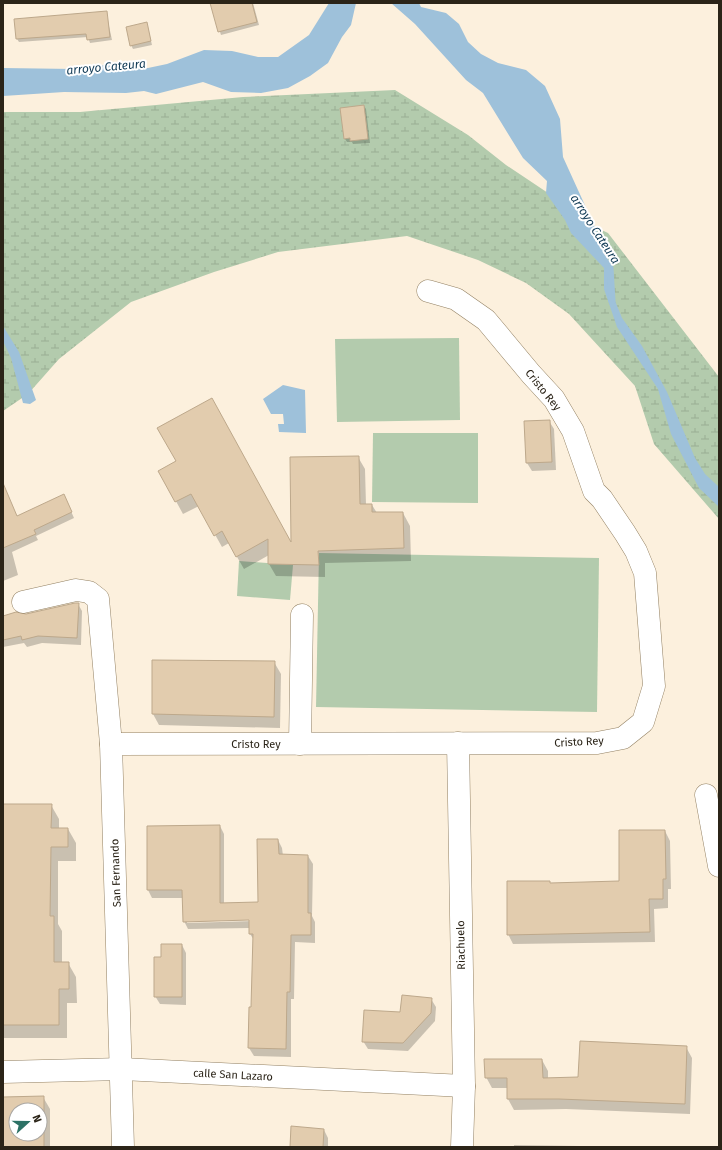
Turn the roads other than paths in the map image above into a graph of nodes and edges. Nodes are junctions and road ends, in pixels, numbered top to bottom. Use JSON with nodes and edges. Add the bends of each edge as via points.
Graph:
{"nodes":[{"id":1,"x":428,"y":291,"type":"dead end"},
{"id":2,"x":23,"y":602,"type":"dead end"},
{"id":3,"x":302,"y":615,"type":"dead end"},
{"id":4,"x":111,"y":744,"type":"junction"},
{"id":5,"x":300,"y":744,"type":"junction"},
{"id":6,"x":458,"y":744,"type":"junction"},
{"id":7,"x":706,"y":795,"type":"dead end"},
{"id":8,"x":719,"y":866,"type":"edge"},
{"id":9,"x":122,"y":1069,"type":"junction"},
{"id":10,"x":3,"y":1072,"type":"edge"},
{"id":11,"x":464,"y":1086,"type":"junction"},
{"id":12,"x":123,"y":1147,"type":"edge"},
{"id":13,"x":462,"y":1147,"type":"edge"}],
"edges":[{"from":1,"to":6,"type":"street","name":"Cristo Rey","via":[[456,299],[486,320],[554,399],[573,431],[594,491],[636,551],[644,573],[654,686],[643,722],[623,738],[597,743]]},
{"from":2,"to":4,"type":"street","name":"San Fernando","via":[[76,590],[89,592],[98,599]]},
{"from":3,"to":5,"type":"street"},
{"from":4,"to":5,"type":"street","name":"Cristo Rey"},
{"from":4,"to":9,"type":"street","name":"San Fernando"},
{"from":5,"to":6,"type":"street","name":"Cristo Rey"},
{"from":6,"to":11,"type":"street","name":"Riachuelo"},
{"from":7,"to":8,"type":"street"},
{"from":9,"to":10,"type":"street","name":"calle San Lazaro"},
{"from":9,"to":11,"type":"street","name":"calle San Lazaro"},
{"from":9,"to":12,"type":"street","name":"San Fernando"},
{"from":11,"to":13,"type":"street","name":"Riachuelo"}]}
